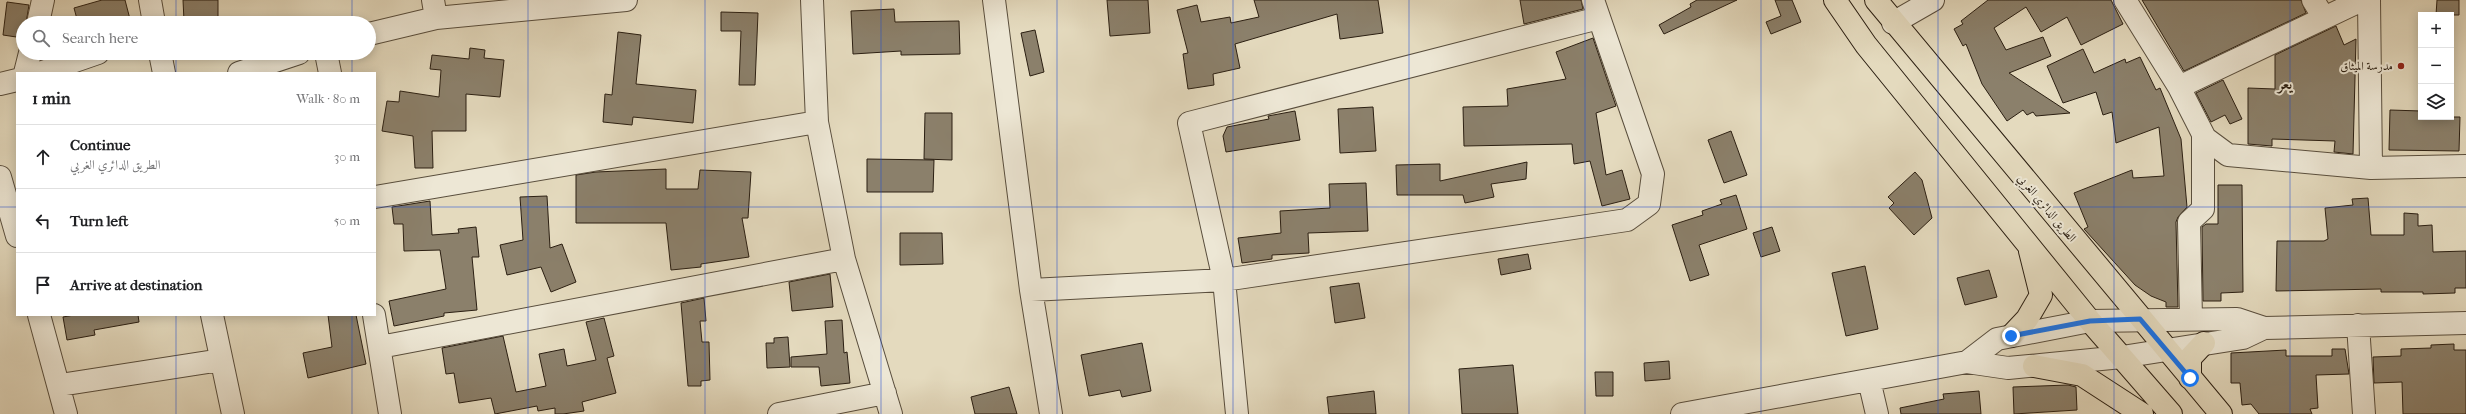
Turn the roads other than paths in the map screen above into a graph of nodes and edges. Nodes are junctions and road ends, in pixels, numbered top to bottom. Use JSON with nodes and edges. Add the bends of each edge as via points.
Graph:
{"nodes":[{"id":1,"x":43,"y":0,"type":"edge"},
{"id":2,"x":150,"y":0,"type":"edge"},
{"id":3,"x":626,"y":0,"type":"edge"},
{"id":4,"x":812,"y":0,"type":"edge"},
{"id":5,"x":994,"y":0,"type":"edge"},
{"id":6,"x":1835,"y":0,"type":"edge"},
{"id":7,"x":1876,"y":0,"type":"edge"},
{"id":8,"x":1933,"y":0,"type":"edge"},
{"id":9,"x":2125,"y":0,"type":"edge"},
{"id":10,"x":2362,"y":0,"type":"edge"},
{"id":11,"x":2369,"y":0,"type":"edge"},
{"id":12,"x":598,"y":1,"type":"edge"},
{"id":13,"x":435,"y":9,"type":"edge"},
{"id":14,"x":1596,"y":9,"type":"edge"},
{"id":15,"x":2319,"y":9,"type":"edge"},
{"id":16,"x":40,"y":16,"type":"edge"},
{"id":17,"x":153,"y":16,"type":"edge"},
{"id":18,"x":1893,"y":23,"type":"junction"},
{"id":19,"x":376,"y":31,"type":"edge"},
{"id":20,"x":28,"y":60,"type":"edge"},
{"id":21,"x":78,"y":60,"type":"edge"},
{"id":22,"x":161,"y":60,"type":"edge"},
{"id":23,"x":278,"y":60,"type":"edge"},
{"id":24,"x":327,"y":60,"type":"edge"},
{"id":25,"x":25,"y":72,"type":"edge"},
{"id":26,"x":43,"y":72,"type":"edge"},
{"id":27,"x":164,"y":72,"type":"edge"},
{"id":28,"x":242,"y":72,"type":"edge"},
{"id":29,"x":330,"y":72,"type":"edge"},
{"id":30,"x":16,"y":80,"type":"edge"},
{"id":31,"x":0,"y":84,"type":"edge"},
{"id":32,"x":2179,"y":87,"type":"junction"},
{"id":33,"x":817,"y":122,"type":"junction"},
{"id":34,"x":2203,"y":134,"type":"junction"},
{"id":35,"x":2466,"y":166,"type":"edge"},
{"id":36,"x":2371,"y":168,"type":"junction"},
{"id":37,"x":0,"y":177,"type":"edge"},
{"id":38,"x":376,"y":197,"type":"edge"},
{"id":39,"x":16,"y":233,"type":"edge"},
{"id":40,"x":2029,"y":246,"type":"junction"},
{"id":41,"x":844,"y":259,"type":"junction"},
{"id":42,"x":1224,"y":280,"type":"junction"},
{"id":43,"x":1031,"y":290,"type":"junction"},
{"id":44,"x":40,"y":316,"type":"edge"},
{"id":45,"x":212,"y":316,"type":"edge"},
{"id":46,"x":374,"y":316,"type":"edge"},
{"id":47,"x":2140,"y":319,"type":"junction"},
{"id":48,"x":2191,"y":319,"type":"junction"},
{"id":49,"x":2090,"y":321,"type":"junction"},
{"id":50,"x":2466,"y":323,"type":"edge"},
{"id":51,"x":2358,"y":325,"type":"junction"},
{"id":52,"x":2264,"y":328,"type":"junction"},
{"id":53,"x":2011,"y":336,"type":"junction"},
{"id":54,"x":2204,"y":344,"type":"junction"},
{"id":55,"x":380,"y":347,"type":"junction"},
{"id":56,"x":2165,"y":349,"type":"junction"},
{"id":57,"x":2122,"y":357,"type":"junction"},
{"id":58,"x":221,"y":360,"type":"junction"},
{"id":59,"x":1967,"y":362,"type":"junction"},
{"id":60,"x":2034,"y":366,"type":"junction"},
{"id":61,"x":2190,"y":378,"type":"junction"},
{"id":62,"x":1869,"y":380,"type":"junction"},
{"id":63,"x":60,"y":385,"type":"junction"},
{"id":64,"x":885,"y":394,"type":"junction"},
{"id":65,"x":66,"y":414,"type":"edge"},
{"id":66,"x":233,"y":414,"type":"edge"},
{"id":67,"x":390,"y":414,"type":"edge"},
{"id":68,"x":779,"y":414,"type":"edge"},
{"id":69,"x":891,"y":414,"type":"edge"},
{"id":70,"x":1051,"y":414,"type":"edge"},
{"id":71,"x":1237,"y":414,"type":"edge"},
{"id":72,"x":1682,"y":414,"type":"edge"},
{"id":73,"x":1877,"y":414,"type":"edge"},
{"id":74,"x":2142,"y":414,"type":"edge"},
{"id":75,"x":2171,"y":414,"type":"edge"},
{"id":76,"x":2221,"y":414,"type":"edge"},
{"id":77,"x":2364,"y":414,"type":"edge"}],
"edges":[{"from":1,"to":16,"type":"street"},
{"from":2,"to":17,"type":"street"},
{"from":3,"to":12,"type":"street"},
{"from":4,"to":33,"type":"street"},
{"from":5,"to":43,"type":"street"},
{"from":6,"to":40,"type":"main road","via":[[1866,45]]},
{"from":7,"to":18,"type":"main road","name":"الطريق الدائري الغربي"},
{"from":8,"to":18,"type":"street"},
{"from":9,"to":32,"type":"street"},
{"from":10,"to":15,"type":"street"},
{"from":11,"to":36,"type":"street"},
{"from":12,"to":13,"type":"street"},
{"from":13,"to":19,"type":"street"},
{"from":14,"to":42,"type":"street","via":[[1189,123]]},
{"from":14,"to":42,"type":"street","via":[[1653,174],[1649,204],[1627,220]]},
{"from":15,"to":32,"type":"street"},
{"from":18,"to":47,"type":"main road","name":"الطريق الدائري الغربي"},
{"from":20,"to":25,"type":"street"},
{"from":21,"to":26,"type":"street"},
{"from":22,"to":27,"type":"street"},
{"from":23,"to":28,"type":"street"},
{"from":24,"to":29,"type":"street"},
{"from":30,"to":31,"type":"street"},
{"from":32,"to":34,"type":"street"},
{"from":33,"to":38,"type":"street"},
{"from":33,"to":41,"type":"street"},
{"from":34,"to":36,"type":"street","via":[[2228,155]]},
{"from":34,"to":48,"type":"street","via":[[2203,209],[2189,222]]},
{"from":35,"to":36,"type":"street"},
{"from":37,"to":39,"type":"street"},
{"from":40,"to":49,"type":"main road"},
{"from":40,"to":53,"type":"main road","via":[[2041,295],[2027,319]]},
{"from":41,"to":55,"type":"street"},
{"from":41,"to":64,"type":"street"},
{"from":42,"to":43,"type":"street"},
{"from":42,"to":71,"type":"street"},
{"from":43,"to":70,"type":"street"},
{"from":44,"to":63,"type":"street"},
{"from":45,"to":58,"type":"street"},
{"from":46,"to":55,"type":"street"},
{"from":47,"to":48,"type":"street"},
{"from":47,"to":49,"type":"street"},
{"from":47,"to":56,"type":"main road","name":"الطريق الدائري الغربي"},
{"from":48,"to":52,"type":"street","via":[[2237,319]]},
{"from":49,"to":53,"type":"street"},
{"from":49,"to":57,"type":"main road"},
{"from":50,"to":51,"type":"street"},
{"from":51,"to":52,"type":"street"},
{"from":51,"to":77,"type":"street"},
{"from":52,"to":54,"type":"street","via":[[2243,338]]},
{"from":53,"to":59,"type":"street","via":[[1997,339]]},
{"from":54,"to":56,"type":"street"},
{"from":54,"to":61,"type":"main road","via":[[2190,358]]},
{"from":55,"to":67,"type":"street"},
{"from":56,"to":57,"type":"street"},
{"from":56,"to":61,"type":"main road","name":"الطريق الدائري الغربي"},
{"from":57,"to":60,"type":"street"},
{"from":57,"to":75,"type":"main road"},
{"from":58,"to":63,"type":"street"},
{"from":58,"to":66,"type":"street"},
{"from":59,"to":60,"type":"street","via":[[2008,368]]},
{"from":59,"to":62,"type":"street"},
{"from":60,"to":74,"type":"main road","via":[[2082,375]]},
{"from":61,"to":76,"type":"main road","name":"الطريق الدائري الغربي"},
{"from":62,"to":72,"type":"street"},
{"from":62,"to":73,"type":"street"},
{"from":63,"to":65,"type":"street"},
{"from":64,"to":68,"type":"street"},
{"from":64,"to":69,"type":"street"}]}
